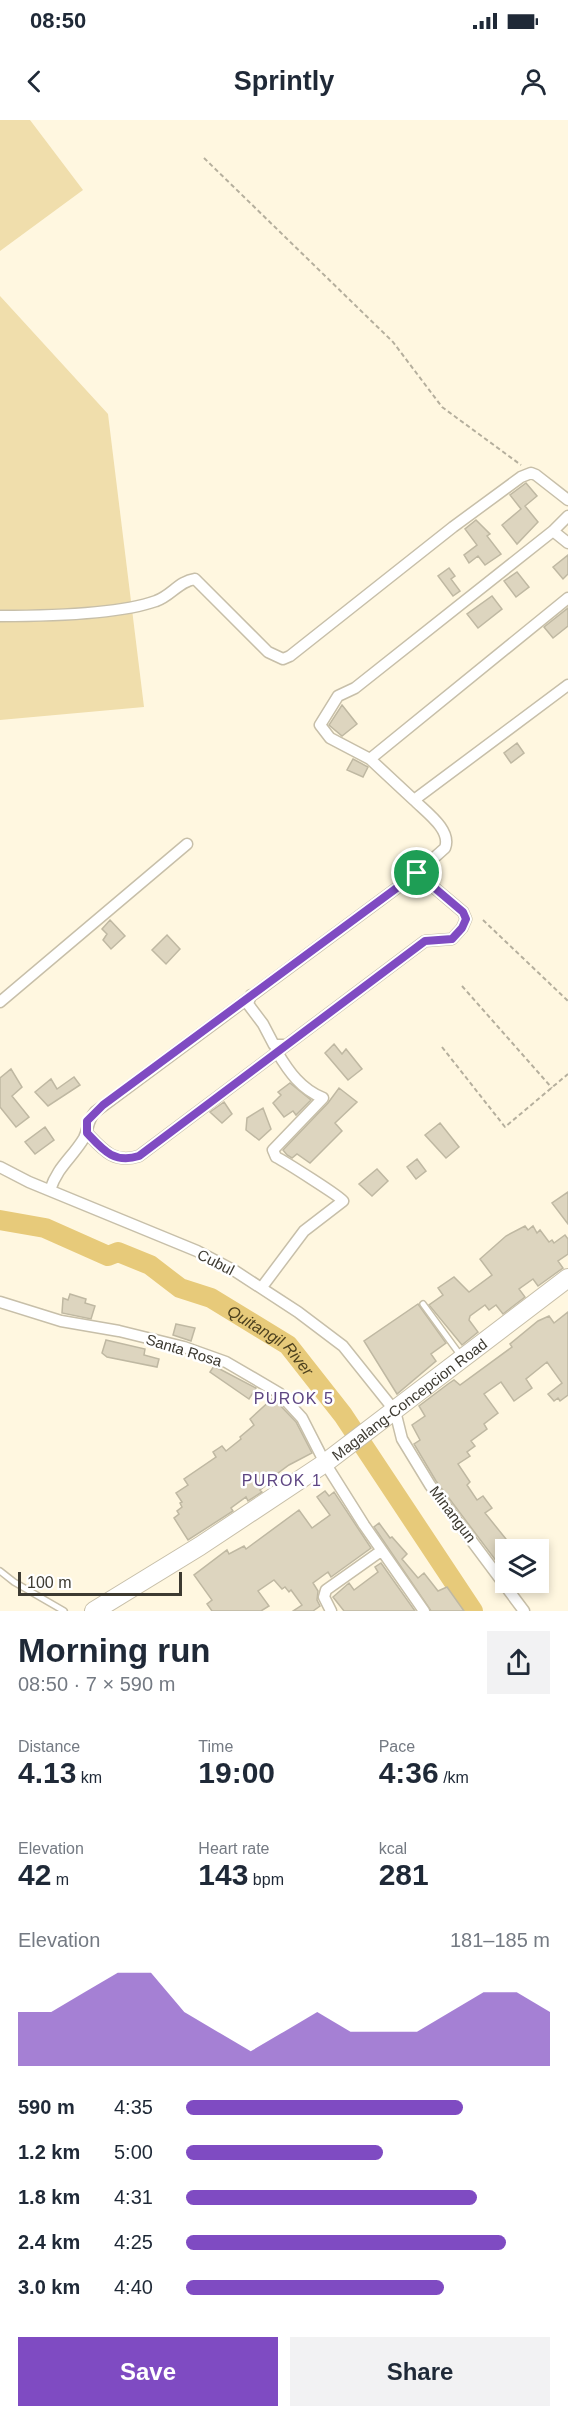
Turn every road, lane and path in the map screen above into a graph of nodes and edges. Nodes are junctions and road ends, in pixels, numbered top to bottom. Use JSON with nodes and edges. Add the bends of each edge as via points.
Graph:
{"nodes":[{"id":1,"x":204,"y":158,"type":"dead end"},
{"id":2,"x":531,"y":472,"type":"junction"},
{"id":3,"x":568,"y":501,"type":"edge"},
{"id":4,"x":568,"y":516,"type":"edge"},
{"id":5,"x":553,"y":531,"type":"junction"},
{"id":6,"x":568,"y":543,"type":"edge"},
{"id":7,"x":568,"y":598,"type":"edge"},
{"id":8,"x":0,"y":615,"type":"edge"},
{"id":9,"x":568,"y":685,"type":"edge"},
{"id":10,"x":370,"y":759,"type":"junction"},
{"id":11,"x":414,"y":800,"type":"junction"},
{"id":12,"x":187,"y":844,"type":"dead end"},
{"id":13,"x":417,"y":873,"type":"junction"},
{"id":14,"x":483,"y":920,"type":"dead end"},
{"id":15,"x":462,"y":986,"type":"dead end"},
{"id":16,"x":251,"y":995,"type":"junction"},
{"id":17,"x":568,"y":1001,"type":"edge"},
{"id":18,"x":0,"y":1002,"type":"edge"},
{"id":19,"x":442,"y":1047,"type":"dead end"},
{"id":20,"x":282,"y":1049,"type":"junction"},
{"id":21,"x":568,"y":1074,"type":"edge"},
{"id":22,"x":552,"y":1088,"type":"junction"},
{"id":23,"x":87,"y":1133,"type":"junction"},
{"id":24,"x":0,"y":1167,"type":"edge"},
{"id":25,"x":50,"y":1190,"type":"junction"},
{"id":26,"x":568,"y":1278,"type":"edge"},
{"id":27,"x":262,"y":1287,"type":"junction"},
{"id":28,"x":0,"y":1302,"type":"edge"},
{"id":29,"x":423,"y":1304,"type":"dead end"},
{"id":30,"x":464,"y":1359,"type":"junction"},
{"id":31,"x":391,"y":1414,"type":"junction"},
{"id":32,"x":326,"y":1463,"type":"junction"},
{"id":33,"x":381,"y":1551,"type":"junction"},
{"id":34,"x":0,"y":1571,"type":"edge"},
{"id":35,"x":64,"y":1611,"type":"edge"},
{"id":36,"x":94,"y":1611,"type":"edge"},
{"id":37,"x":331,"y":1611,"type":"edge"},
{"id":38,"x":423,"y":1611,"type":"edge"},
{"id":39,"x":524,"y":1611,"type":"edge"}],
"edges":[{"from":1,"to":2,"type":"path","via":[[393,342],[442,407]]},
{"from":2,"to":3,"type":"street"},
{"from":2,"to":8,"type":"street","via":[[453,527],[283,659],[268,652],[195,579],[156,602],[70,614]]},
{"from":4,"to":5,"type":"street"},
{"from":5,"to":6,"type":"street"},
{"from":5,"to":10,"type":"street","via":[[356,688],[338,696],[321,720],[323,732]]},
{"from":7,"to":10,"type":"street"},
{"from":9,"to":11,"type":"street"},
{"from":10,"to":11,"type":"street"},
{"from":11,"to":13,"type":"street","via":[[441,828],[447,842]]},
{"from":12,"to":18,"type":"street"},
{"from":13,"to":16,"type":"street"},
{"from":13,"to":20,"type":"street","via":[[459,907],[466,919],[462,928],[452,939],[425,941]]},
{"from":14,"to":17,"type":"path"},
{"from":15,"to":22,"type":"path"},
{"from":16,"to":20,"type":"street","via":[[248,1004],[274,1045]]},
{"from":16,"to":23,"type":"street","via":[[103,1105],[87,1121]]},
{"from":19,"to":22,"type":"path","via":[[505,1127]]},
{"from":20,"to":23,"type":"street","via":[[139,1156],[116,1159]]},
{"from":20,"to":27,"type":"street","via":[[289,1072],[310,1093],[322,1098],[273,1150],[276,1156],[343,1201],[304,1231]]},
{"from":21,"to":22,"type":"path"},
{"from":23,"to":25,"type":"street","via":[[61,1165]]},
{"from":24,"to":25,"type":"street","name":"Cubul"},
{"from":25,"to":27,"type":"street","name":"Cubul","via":[[197,1251]]},
{"from":26,"to":30,"type":"main road","name":"Magalang-Concepcion Road"},
{"from":27,"to":31,"type":"street","name":"Cubul","via":[[343,1346]]},
{"from":28,"to":32,"type":"street","name":"Santa Rosa","via":[[61,1322],[119,1331],[226,1362],[279,1393],[294,1407]]},
{"from":29,"to":30,"type":"lane"},
{"from":30,"to":31,"type":"main road","name":"Magalang-Concepcion Road"},
{"from":31,"to":32,"type":"main road","name":"Magalang-Concepcion Road"},
{"from":31,"to":39,"type":"street","name":"Minangun","via":[[411,1455]]},
{"from":32,"to":33,"type":"street","name":"Santa Rosa"},
{"from":32,"to":36,"type":"main road","name":"Magalang-Concepcion Road"},
{"from":33,"to":37,"type":"street","via":[[326,1590],[326,1604]]},
{"from":33,"to":38,"type":"street","name":"Santa Rosa"},
{"from":34,"to":35,"type":"lane"}]}
